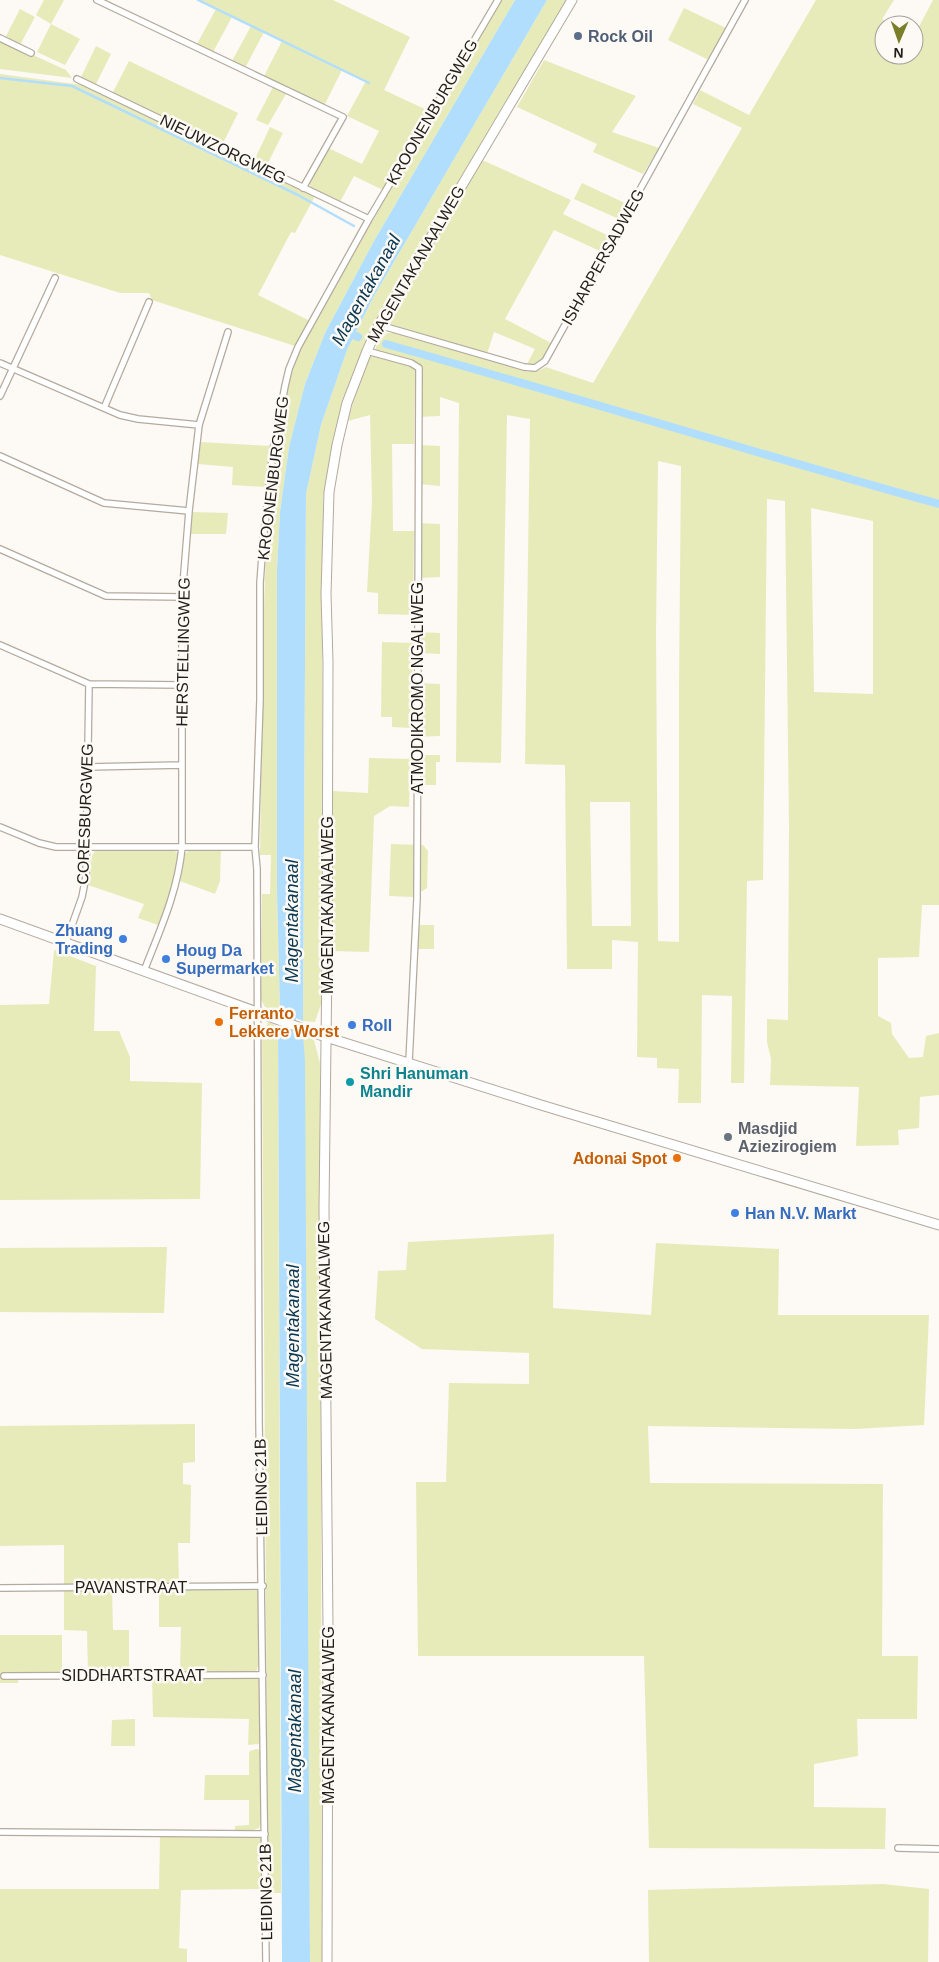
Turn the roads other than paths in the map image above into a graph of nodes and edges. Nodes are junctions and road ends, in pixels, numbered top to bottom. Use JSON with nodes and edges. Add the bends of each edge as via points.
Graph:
{"nodes":[{"id":1,"x":97,"y":0,"type":"edge"},
{"id":2,"x":498,"y":0,"type":"edge"},
{"id":3,"x":572,"y":0,"type":"edge"},
{"id":4,"x":745,"y":0,"type":"edge"},
{"id":5,"x":0,"y":38,"type":"edge"},
{"id":6,"x":31,"y":53,"type":"dead end"},
{"id":7,"x":77,"y":79,"type":"dead end"},
{"id":8,"x":303,"y":188,"type":"junction"},
{"id":9,"x":369,"y":219,"type":"junction"},
{"id":10,"x":55,"y":278,"type":"dead end"},
{"id":11,"x":149,"y":302,"type":"dead end"},
{"id":12,"x":379,"y":325,"type":"junction"},
{"id":13,"x":228,"y":332,"type":"dead end"},
{"id":14,"x":367,"y":351,"type":"junction"},
{"id":15,"x":0,"y":363,"type":"edge"},
{"id":16,"x":13,"y":368,"type":"junction"},
{"id":17,"x":0,"y":396,"type":"edge"},
{"id":18,"x":104,"y":408,"type":"junction"},
{"id":19,"x":199,"y":425,"type":"junction"},
{"id":20,"x":0,"y":456,"type":"edge"},
{"id":21,"x":189,"y":511,"type":"junction"},
{"id":22,"x":0,"y":549,"type":"edge"},
{"id":23,"x":182,"y":597,"type":"junction"},
{"id":24,"x":0,"y":645,"type":"edge"},
{"id":25,"x":89,"y":684,"type":"junction"},
{"id":26,"x":182,"y":685,"type":"junction"},
{"id":27,"x":182,"y":765,"type":"junction"},
{"id":28,"x":87,"y":767,"type":"junction"},
{"id":29,"x":0,"y":827,"type":"edge"},
{"id":30,"x":182,"y":847,"type":"junction"},
{"id":31,"x":255,"y":847,"type":"junction"},
{"id":32,"x":86,"y":848,"type":"junction"},
{"id":33,"x":0,"y":920,"type":"edge"},
{"id":34,"x":66,"y":942,"type":"junction"},
{"id":35,"x":144,"y":971,"type":"junction"},
{"id":36,"x":258,"y":1012,"type":"junction"},
{"id":37,"x":326,"y":1037,"type":"junction"},
{"id":38,"x":409,"y":1062,"type":"junction"},
{"id":39,"x":939,"y":1225,"type":"edge"},
{"id":40,"x":263,"y":1586,"type":"junction"},
{"id":41,"x":0,"y":1588,"type":"edge"},
{"id":42,"x":263,"y":1675,"type":"junction"},
{"id":43,"x":4,"y":1676,"type":"dead end"},
{"id":44,"x":0,"y":1832,"type":"edge"},
{"id":45,"x":265,"y":1834,"type":"junction"},
{"id":46,"x":898,"y":1848,"type":"dead end"},
{"id":47,"x":939,"y":1849,"type":"edge"},
{"id":48,"x":266,"y":1962,"type":"edge"},
{"id":49,"x":327,"y":1962,"type":"edge"}],
"edges":[{"from":1,"to":8,"type":"street","via":[[342,117]]},
{"from":2,"to":9,"type":"street","name":"KROONENBURGWEG"},
{"from":3,"to":12,"type":"street","name":"MAGENTAKANAALWEG"},
{"from":4,"to":12,"type":"street","name":"ISHARPERSADWEG","via":[[544,361],[535,368],[524,367]]},
{"from":5,"to":6,"type":"street"},
{"from":7,"to":8,"type":"street","name":"NIEUWZORGWEG"},
{"from":8,"to":9,"type":"street","name":"NIEUWZORGWEG"},
{"from":9,"to":31,"type":"street","name":"KROONENBURGWEG","via":[[298,347],[289,369],[273,450],[260,575]]},
{"from":10,"to":16,"type":"street"},
{"from":11,"to":18,"type":"street"},
{"from":12,"to":14,"type":"street","name":"MAGENTAKANAALWEG"},
{"from":13,"to":19,"type":"street","name":"HERSTELLINGWEG"},
{"from":14,"to":37,"type":"street","name":"MAGENTAKANAALWEG","via":[[347,403],[328,492]]},
{"from":14,"to":38,"type":"street","name":"ATMODIKROMO NGALIWEG","via":[[420,368],[418,842]]},
{"from":15,"to":16,"type":"street"},
{"from":16,"to":17,"type":"street"},
{"from":16,"to":18,"type":"street"},
{"from":18,"to":19,"type":"street","via":[[138,419]]},
{"from":19,"to":21,"type":"street","name":"HERSTELLINGWEG"},
{"from":20,"to":21,"type":"street","via":[[104,503]]},
{"from":21,"to":23,"type":"street","name":"HERSTELLINGWEG"},
{"from":22,"to":23,"type":"street","via":[[106,596]]},
{"from":23,"to":26,"type":"street","name":"HERSTELLINGWEG"},
{"from":24,"to":25,"type":"street"},
{"from":25,"to":26,"type":"street"},
{"from":25,"to":28,"type":"street","name":"CORESBURGWEG"},
{"from":26,"to":27,"type":"street","name":"HERSTELLINGWEG"},
{"from":27,"to":28,"type":"street"},
{"from":27,"to":30,"type":"street","name":"HERSTELLINGWEG"},
{"from":28,"to":32,"type":"street","name":"CORESBURGWEG"},
{"from":29,"to":32,"type":"street","via":[[47,846]]},
{"from":30,"to":31,"type":"street"},
{"from":30,"to":32,"type":"street"},
{"from":30,"to":35,"type":"street","name":"HERSTELLINGWEG","via":[[178,879]]},
{"from":31,"to":36,"type":"street","name":"KROONENBURGWEG"},
{"from":32,"to":34,"type":"street","name":"CORESBURGWEG","via":[[82,897]]},
{"from":33,"to":34,"type":"street"},
{"from":34,"to":35,"type":"street"},
{"from":35,"to":36,"type":"street"},
{"from":36,"to":37,"type":"street"},
{"from":36,"to":40,"type":"street","name":"LEIDING 21B"},
{"from":37,"to":38,"type":"street"},
{"from":37,"to":49,"type":"street","name":"MAGENTAKANAALWEG"},
{"from":38,"to":39,"type":"street"},
{"from":40,"to":41,"type":"street","name":"PAVANSTRAAT"},
{"from":40,"to":42,"type":"street","name":"LEIDING 21B"},
{"from":42,"to":43,"type":"street","name":"SIDDHARTSTRAAT"},
{"from":42,"to":45,"type":"street","name":"LEIDING 21B"},
{"from":44,"to":45,"type":"street"},
{"from":45,"to":48,"type":"street","name":"LEIDING 21B"},
{"from":46,"to":47,"type":"street"}]}
